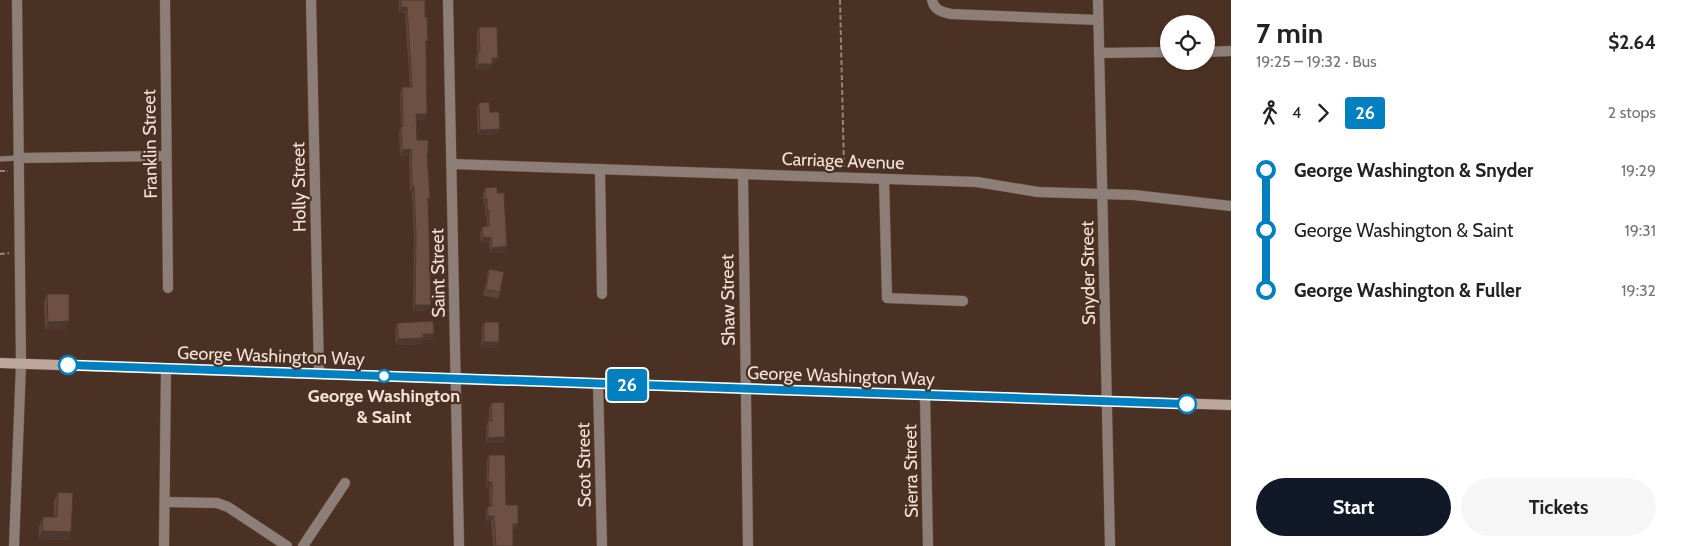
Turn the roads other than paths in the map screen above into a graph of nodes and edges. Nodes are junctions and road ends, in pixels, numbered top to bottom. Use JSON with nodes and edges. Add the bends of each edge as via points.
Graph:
{"nodes":[{"id":1,"x":17,"y":0,"type":"edge"},
{"id":2,"x":165,"y":0,"type":"edge"},
{"id":3,"x":311,"y":0,"type":"edge"},
{"id":4,"x":448,"y":0,"type":"edge"},
{"id":5,"x":932,"y":0,"type":"edge"},
{"id":6,"x":1098,"y":0,"type":"edge"},
{"id":7,"x":1098,"y":20,"type":"junction"},
{"id":8,"x":1231,"y":51,"type":"edge"},
{"id":9,"x":1160,"y":52,"type":"edge"},
{"id":10,"x":1215,"y":52,"type":"edge"},
{"id":11,"x":1099,"y":53,"type":"junction"},
{"id":12,"x":166,"y":156,"type":"junction"},
{"id":13,"x":19,"y":158,"type":"junction"},
{"id":14,"x":0,"y":159,"type":"edge"},
{"id":15,"x":452,"y":164,"type":"junction"},
{"id":16,"x":600,"y":169,"type":"junction"},
{"id":17,"x":743,"y":174,"type":"junction"},
{"id":18,"x":884,"y":179,"type":"junction"},
{"id":19,"x":1102,"y":194,"type":"junction"},
{"id":20,"x":1231,"y":206,"type":"edge"},
{"id":21,"x":168,"y":288,"type":"dead end"},
{"id":22,"x":602,"y":294,"type":"dead end"},
{"id":23,"x":964,"y":301,"type":"dead end"},
{"id":24,"x":0,"y":363,"type":"edge"},
{"id":25,"x":21,"y":364,"type":"junction"},
{"id":26,"x":166,"y":369,"type":"junction"},
{"id":27,"x":319,"y":374,"type":"junction"},
{"id":28,"x":456,"y":379,"type":"junction"},
{"id":29,"x":598,"y":384,"type":"junction"},
{"id":30,"x":746,"y":388,"type":"junction"},
{"id":31,"x":925,"y":395,"type":"junction"},
{"id":32,"x":1107,"y":402,"type":"junction"},
{"id":33,"x":1231,"y":405,"type":"edge"},
{"id":34,"x":346,"y":482,"type":"dead end"},
{"id":35,"x":165,"y":502,"type":"junction"},
{"id":36,"x":14,"y":546,"type":"edge"},
{"id":37,"x":164,"y":546,"type":"edge"},
{"id":38,"x":287,"y":546,"type":"edge"},
{"id":39,"x":303,"y":546,"type":"edge"},
{"id":40,"x":459,"y":546,"type":"edge"},
{"id":41,"x":602,"y":546,"type":"edge"},
{"id":42,"x":748,"y":546,"type":"edge"},
{"id":43,"x":928,"y":546,"type":"edge"},
{"id":44,"x":1110,"y":546,"type":"edge"}],
"edges":[{"from":1,"to":13,"type":"street"},
{"from":2,"to":12,"type":"street","name":"Franklin Street"},
{"from":3,"to":27,"type":"street","name":"Holly Street"},
{"from":4,"to":15,"type":"street","name":"Saint Street"},
{"from":5,"to":7,"type":"street","via":[[940,12],[951,14]]},
{"from":6,"to":7,"type":"street","name":"Snyder Street"},
{"from":7,"to":11,"type":"street","name":"Snyder Street"},
{"from":8,"to":10,"type":"street"},
{"from":9,"to":11,"type":"street"},
{"from":11,"to":19,"type":"street","name":"Snyder Street"},
{"from":12,"to":13,"type":"street"},
{"from":12,"to":21,"type":"street","name":"Franklin Street"},
{"from":13,"to":14,"type":"lane"},
{"from":13,"to":25,"type":"street"},
{"from":15,"to":16,"type":"street","name":"Carriage Avenue"},
{"from":15,"to":28,"type":"street","name":"Saint Street"},
{"from":16,"to":17,"type":"street","name":"Carriage Avenue"},
{"from":16,"to":22,"type":"street"},
{"from":17,"to":18,"type":"street","name":"Carriage Avenue"},
{"from":17,"to":30,"type":"street","name":"Shaw Street"},
{"from":18,"to":19,"type":"street","name":"Carriage Avenue","via":[[977,182],[1038,192]]},
{"from":18,"to":23,"type":"street","via":[[887,298]]},
{"from":19,"to":20,"type":"street","name":"Carriage Avenue"},
{"from":19,"to":32,"type":"street","name":"Snyder Street"},
{"from":24,"to":25,"type":"main road","name":"George Washington Way"},
{"from":25,"to":26,"type":"main road","name":"George Washington Way"},
{"from":25,"to":36,"type":"street"},
{"from":26,"to":27,"type":"main road","name":"George Washington Way"},
{"from":26,"to":35,"type":"street"},
{"from":27,"to":28,"type":"main road","name":"George Washington Way"},
{"from":28,"to":29,"type":"main road","name":"George Washington Way"},
{"from":28,"to":40,"type":"street","name":"Saint Street"},
{"from":29,"to":30,"type":"main road","name":"George Washington Way"},
{"from":29,"to":41,"type":"street","name":"Scot Street"},
{"from":30,"to":31,"type":"main road","name":"George Washington Way"},
{"from":30,"to":42,"type":"street","name":"Shaw Street"},
{"from":31,"to":32,"type":"main road","name":"George Washington Way"},
{"from":31,"to":43,"type":"street","name":"Sierra Street"},
{"from":32,"to":33,"type":"main road","name":"George Washington Way"},
{"from":32,"to":44,"type":"street","name":"Snyder Street"},
{"from":34,"to":39,"type":"street"},
{"from":35,"to":37,"type":"street"},
{"from":35,"to":38,"type":"street","via":[[217,503]]}]}
